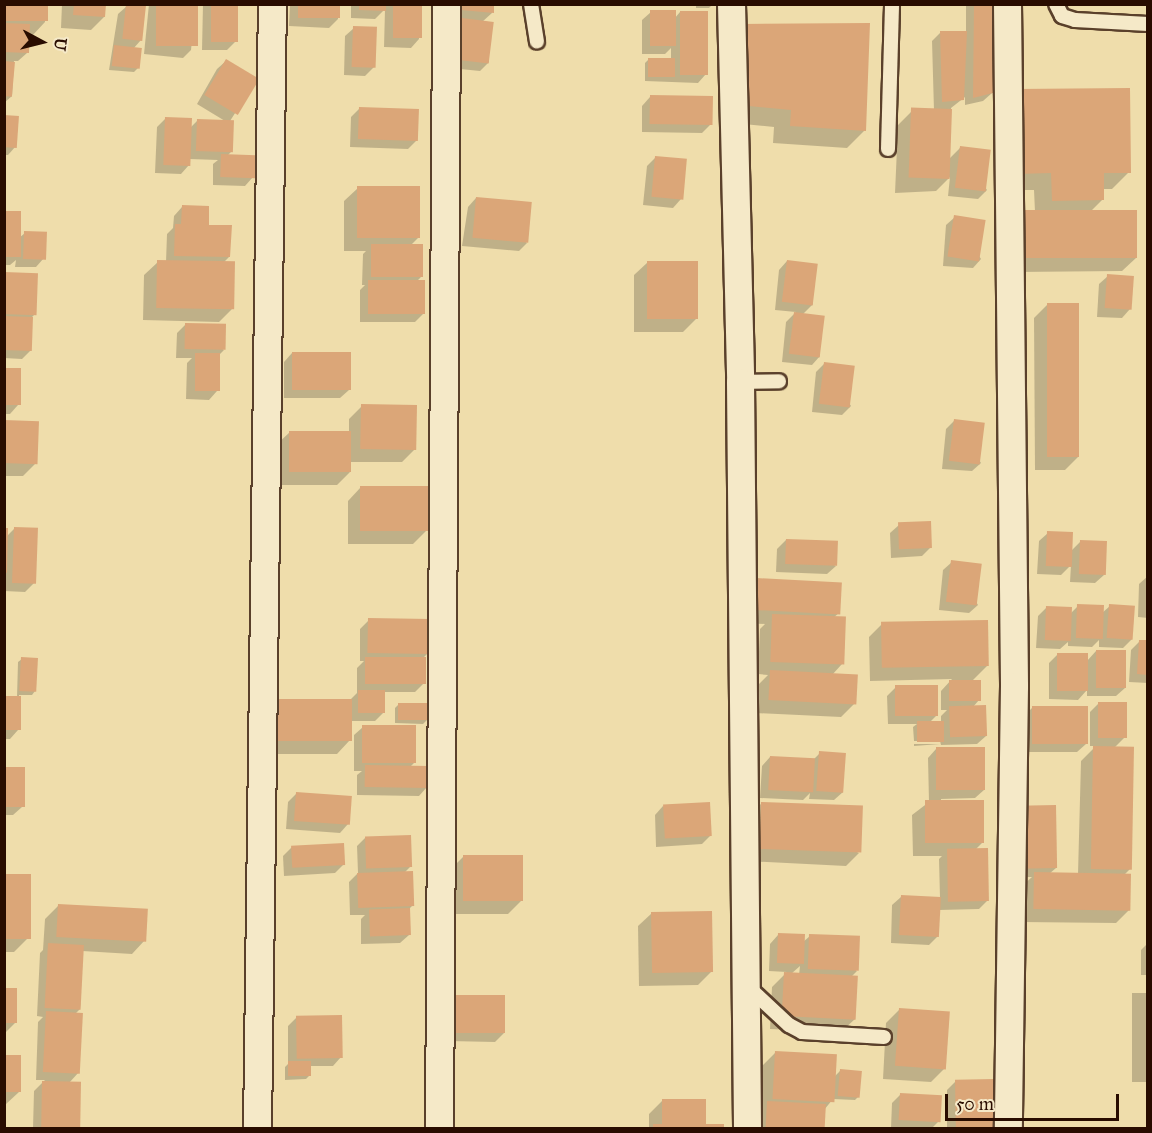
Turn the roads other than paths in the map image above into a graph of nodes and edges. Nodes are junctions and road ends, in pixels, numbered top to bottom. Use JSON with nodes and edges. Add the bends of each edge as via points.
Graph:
{"nodes":[{"id":1,"x":272,"y":4,"type":"edge"},
{"id":2,"x":446,"y":4,"type":"edge"},
{"id":3,"x":531,"y":4,"type":"edge"},
{"id":4,"x":731,"y":4,"type":"edge"},
{"id":5,"x":892,"y":4,"type":"edge"},
{"id":6,"x":1007,"y":4,"type":"edge"},
{"id":7,"x":1056,"y":4,"type":"edge"},
{"id":8,"x":1148,"y":24,"type":"edge"},
{"id":9,"x":537,"y":42,"type":"dead end"},
{"id":10,"x":888,"y":149,"type":"dead end"},
{"id":11,"x":779,"y":381,"type":"dead end"},
{"id":12,"x":740,"y":382,"type":"junction"},
{"id":13,"x":746,"y":984,"type":"junction"},
{"id":14,"x":884,"y":1037,"type":"dead end"},
{"id":15,"x":257,"y":1128,"type":"edge"},
{"id":16,"x":439,"y":1128,"type":"edge"},
{"id":17,"x":747,"y":1128,"type":"edge"},
{"id":18,"x":1008,"y":1128,"type":"edge"}],
"edges":[{"from":1,"to":15,"type":"street"},
{"from":2,"to":16,"type":"street"},
{"from":3,"to":9,"type":"lane"},
{"from":4,"to":12,"type":"street"},
{"from":5,"to":10,"type":"lane"},
{"from":6,"to":18,"type":"street","via":[[1014,686]]},
{"from":7,"to":8,"type":"lane","via":[[1062,16],[1075,20]]},
{"from":11,"to":12,"type":"lane"},
{"from":12,"to":13,"type":"street"},
{"from":13,"to":14,"type":"lane","via":[[789,1025],[802,1032]]},
{"from":13,"to":17,"type":"street"}]}
